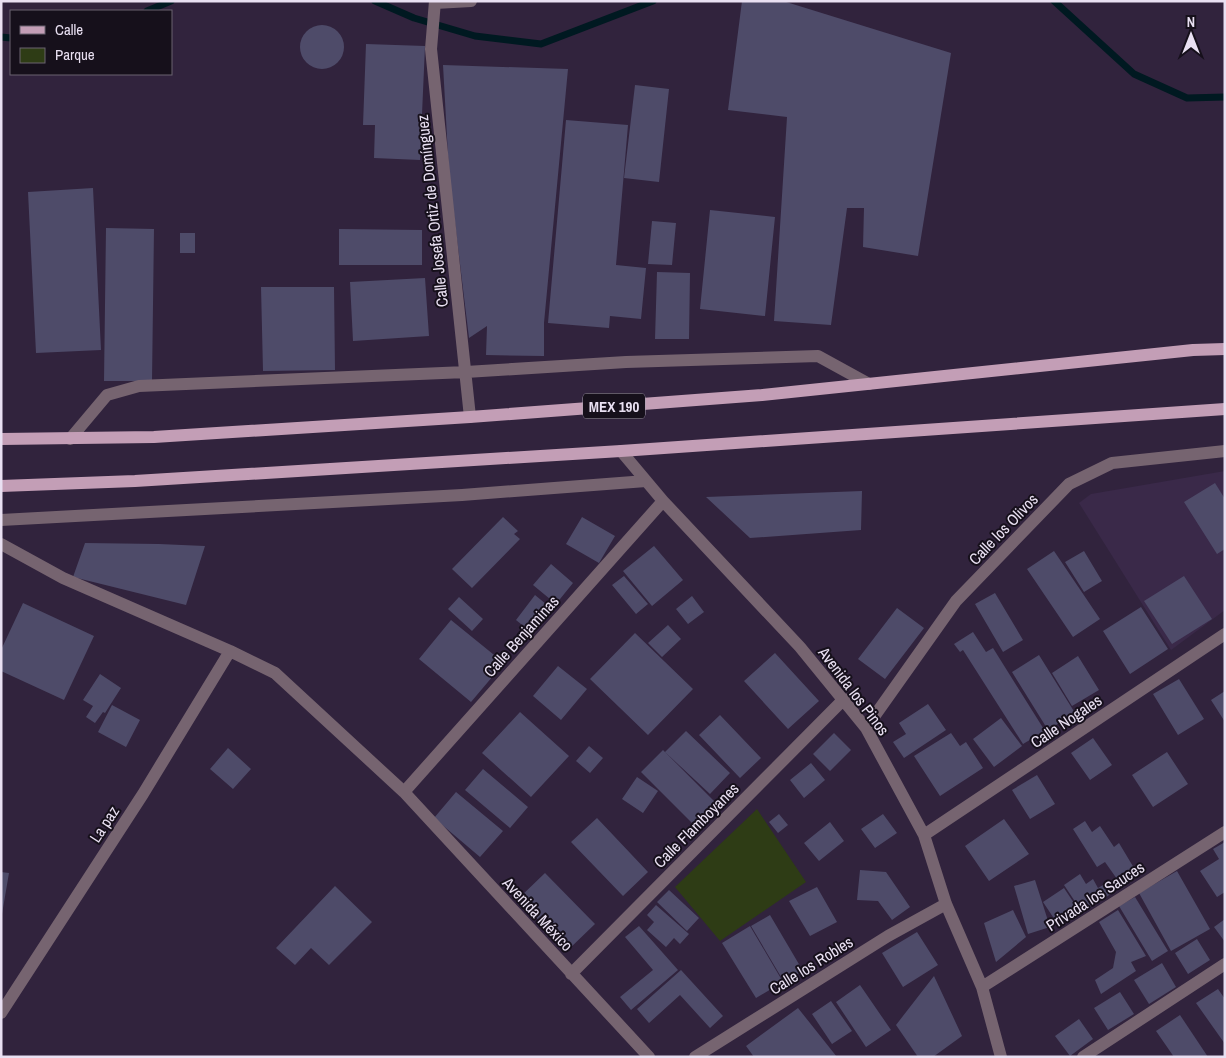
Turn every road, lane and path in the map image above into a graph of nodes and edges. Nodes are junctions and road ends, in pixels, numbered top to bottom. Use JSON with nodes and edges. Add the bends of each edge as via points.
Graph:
{"nodes":[{"id":1,"x":470,"y":1,"type":"edge"},
{"id":2,"x":435,"y":2,"type":"edge"},
{"id":3,"x":1225,"y":344,"type":"edge"},
{"id":4,"x":1225,"y":349,"type":"edge"},
{"id":5,"x":1193,"y":350,"type":"junction"},
{"id":6,"x":466,"y":372,"type":"junction"},
{"id":7,"x":869,"y":384,"type":"junction"},
{"id":8,"x":1225,"y":409,"type":"edge"},
{"id":9,"x":1192,"y":412,"type":"junction"},
{"id":10,"x":1225,"y":414,"type":"edge"},
{"id":11,"x":470,"y":417,"type":"junction"},
{"id":12,"x":1,"y":439,"type":"edge"},
{"id":13,"x":70,"y":439,"type":"junction"},
{"id":14,"x":621,"y":451,"type":"junction"},
{"id":15,"x":1225,"y":451,"type":"edge"},
{"id":16,"x":646,"y":481,"type":"junction"},
{"id":17,"x":1,"y":486,"type":"edge"},
{"id":18,"x":663,"y":501,"type":"junction"},
{"id":19,"x":1,"y":520,"type":"edge"},
{"id":20,"x":1,"y":544,"type":"edge"},
{"id":21,"x":1225,"y":634,"type":"edge"},
{"id":22,"x":230,"y":651,"type":"junction"},
{"id":23,"x":844,"y":699,"type":"junction"},
{"id":24,"x":866,"y":728,"type":"junction"},
{"id":25,"x":404,"y":792,"type":"junction"},
{"id":26,"x":1225,"y":832,"type":"edge"},
{"id":27,"x":924,"y":835,"type":"junction"},
{"id":28,"x":946,"y":904,"type":"junction"},
{"id":29,"x":1225,"y":964,"type":"edge"},
{"id":30,"x":570,"y":974,"type":"junction"},
{"id":31,"x":982,"y":987,"type":"junction"},
{"id":32,"x":1,"y":1013,"type":"edge"},
{"id":33,"x":649,"y":1057,"type":"edge"},
{"id":34,"x":695,"y":1057,"type":"edge"},
{"id":35,"x":1001,"y":1057,"type":"edge"},
{"id":36,"x":1083,"y":1057,"type":"edge"}],
"edges":[{"from":1,"to":2,"type":"street"},
{"from":2,"to":6,"type":"street","name":"Calle Josefa Ortiz de Domínguez","via":[[431,49]]},
{"from":3,"to":5,"type":"main road"},
{"from":4,"to":5,"type":"main road","number":"MEX 190"},
{"from":5,"to":7,"type":"main road","number":"MEX 190"},
{"from":6,"to":7,"type":"street","via":[[626,362],[818,356]]},
{"from":6,"to":11,"type":"street","name":"Calle Josefa Ortiz de Domínguez"},
{"from":6,"to":13,"type":"street","via":[[139,386],[107,395]]},
{"from":7,"to":11,"type":"main road","number":"MEX 190"},
{"from":8,"to":9,"type":"main road"},
{"from":9,"to":10,"type":"main road"},
{"from":9,"to":14,"type":"main road"},
{"from":11,"to":13,"type":"main road","number":"MEX 190","via":[[154,437]]},
{"from":12,"to":13,"type":"main road","number":"MEX 190"},
{"from":14,"to":16,"type":"street","name":"Avenida los Pinos"},
{"from":14,"to":17,"type":"main road","via":[[135,481]]},
{"from":15,"to":24,"type":"street","name":"Calle los Olivos","via":[[1112,463],[1069,484],[956,601]]},
{"from":16,"to":18,"type":"street","name":"Avenida los Pinos"},
{"from":16,"to":19,"type":"street","via":[[462,495]]},
{"from":18,"to":23,"type":"street","name":"Avenida los Pinos","via":[[800,646]]},
{"from":18,"to":25,"type":"street","name":"Calle Benjaminas"},
{"from":20,"to":22,"type":"street","name":"Avenida México","via":[[63,578]]},
{"from":21,"to":27,"type":"street","name":"Calle Nogales"},
{"from":22,"to":25,"type":"street","name":"Avenida México","via":[[274,673]]},
{"from":22,"to":32,"type":"street","name":"La paz","via":[[143,794]]},
{"from":23,"to":24,"type":"street","name":"Avenida los Pinos"},
{"from":23,"to":30,"type":"street","name":"Calle Flamboyanes"},
{"from":24,"to":27,"type":"street","name":"Avenida los Pinos"},
{"from":25,"to":30,"type":"street","name":"Avenida México"},
{"from":26,"to":31,"type":"street","name":"Privada los Sauces"},
{"from":27,"to":28,"type":"street","name":"Avenida los Pinos"},
{"from":28,"to":31,"type":"street","name":"Avenida los Pinos"},
{"from":28,"to":34,"type":"street","name":"Calle los Robles","via":[[888,936]]},
{"from":29,"to":36,"type":"street"},
{"from":30,"to":33,"type":"street","name":"Avenida México"},
{"from":31,"to":35,"type":"street","name":"Avenida los Pinos"}]}
